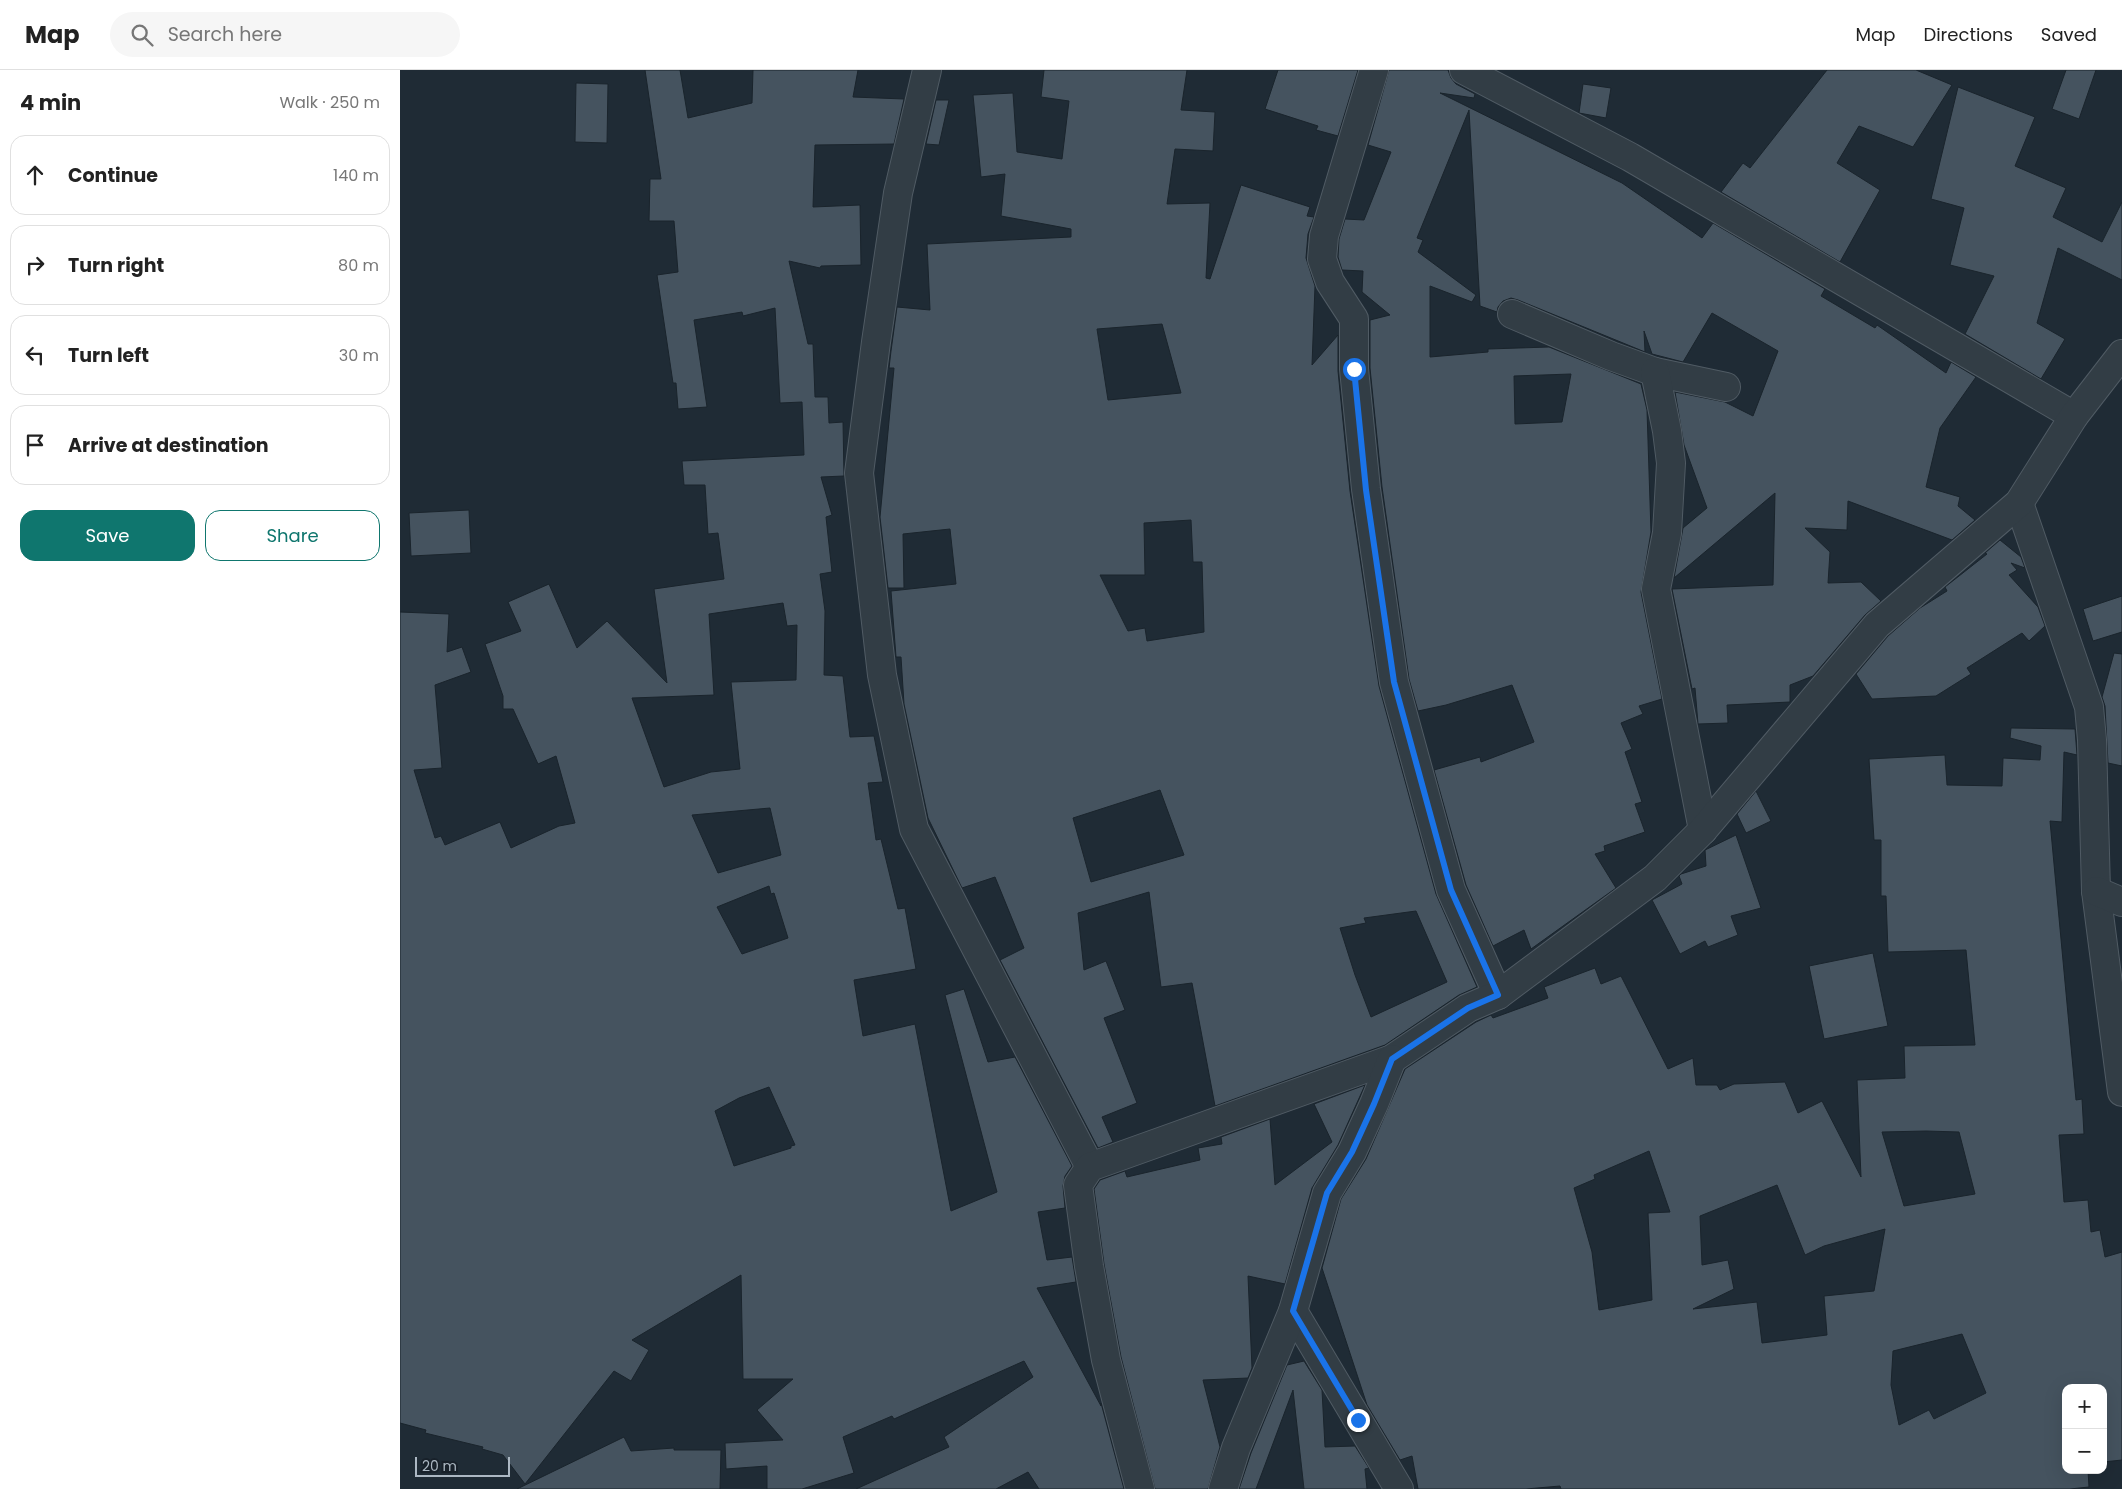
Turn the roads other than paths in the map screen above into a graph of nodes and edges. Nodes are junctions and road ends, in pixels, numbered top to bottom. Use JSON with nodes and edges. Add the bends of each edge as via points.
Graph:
{"nodes":[{"id":1,"x":927,"y":70,"type":"edge"},
{"id":2,"x":1374,"y":70,"type":"edge"},
{"id":3,"x":1464,"y":70,"type":"edge"},
{"id":4,"x":1512,"y":314,"type":"dead end"},
{"id":5,"x":2122,"y":354,"type":"edge"},
{"id":6,"x":1655,"y":372,"type":"junction"},
{"id":7,"x":1726,"y":386,"type":"dead end"},
{"id":8,"x":2074,"y":416,"type":"junction"},
{"id":9,"x":2019,"y":503,"type":"junction"},
{"id":10,"x":1703,"y":830,"type":"junction"},
{"id":11,"x":2096,"y":891,"type":"junction"},
{"id":12,"x":2122,"y":902,"type":"edge"},
{"id":13,"x":1498,"y":995,"type":"junction"},
{"id":14,"x":1392,"y":1059,"type":"junction"},
{"id":15,"x":2122,"y":1092,"type":"edge"},
{"id":16,"x":1090,"y":1167,"type":"junction"},
{"id":17,"x":1293,"y":1311,"type":"junction"},
{"id":18,"x":1140,"y":1489,"type":"edge"},
{"id":19,"x":1223,"y":1489,"type":"edge"},
{"id":20,"x":1399,"y":1489,"type":"edge"}],
"edges":[{"from":1,"to":16,"type":"street","via":[[898,193],[859,473],[882,675],[914,829]]},
{"from":2,"to":13,"type":"street","via":[[1324,236],[1322,260],[1330,282],[1354,319],[1354,369],[1366,490],[1394,682],[1451,890]]},
{"from":3,"to":8,"type":"street","via":[[1630,157]]},
{"from":4,"to":6,"type":"street"},
{"from":5,"to":8,"type":"street"},
{"from":6,"to":7,"type":"street"},
{"from":6,"to":10,"type":"street","via":[[1671,463],[1667,533],[1656,589]]},
{"from":8,"to":9,"type":"street"},
{"from":9,"to":10,"type":"street","via":[[1877,625]]},
{"from":9,"to":11,"type":"street","via":[[2089,707]]},
{"from":10,"to":13,"type":"street","via":[[1655,878]]},
{"from":11,"to":12,"type":"street"},
{"from":11,"to":15,"type":"street"},
{"from":13,"to":14,"type":"street","via":[[1468,1008]]},
{"from":14,"to":16,"type":"street"},
{"from":14,"to":17,"type":"street","via":[[1352,1152],[1327,1193]]},
{"from":16,"to":18,"type":"street","via":[[1078,1185],[1089,1266],[1106,1360]]},
{"from":17,"to":19,"type":"street","via":[[1236,1448]]},
{"from":17,"to":20,"type":"street"}]}
